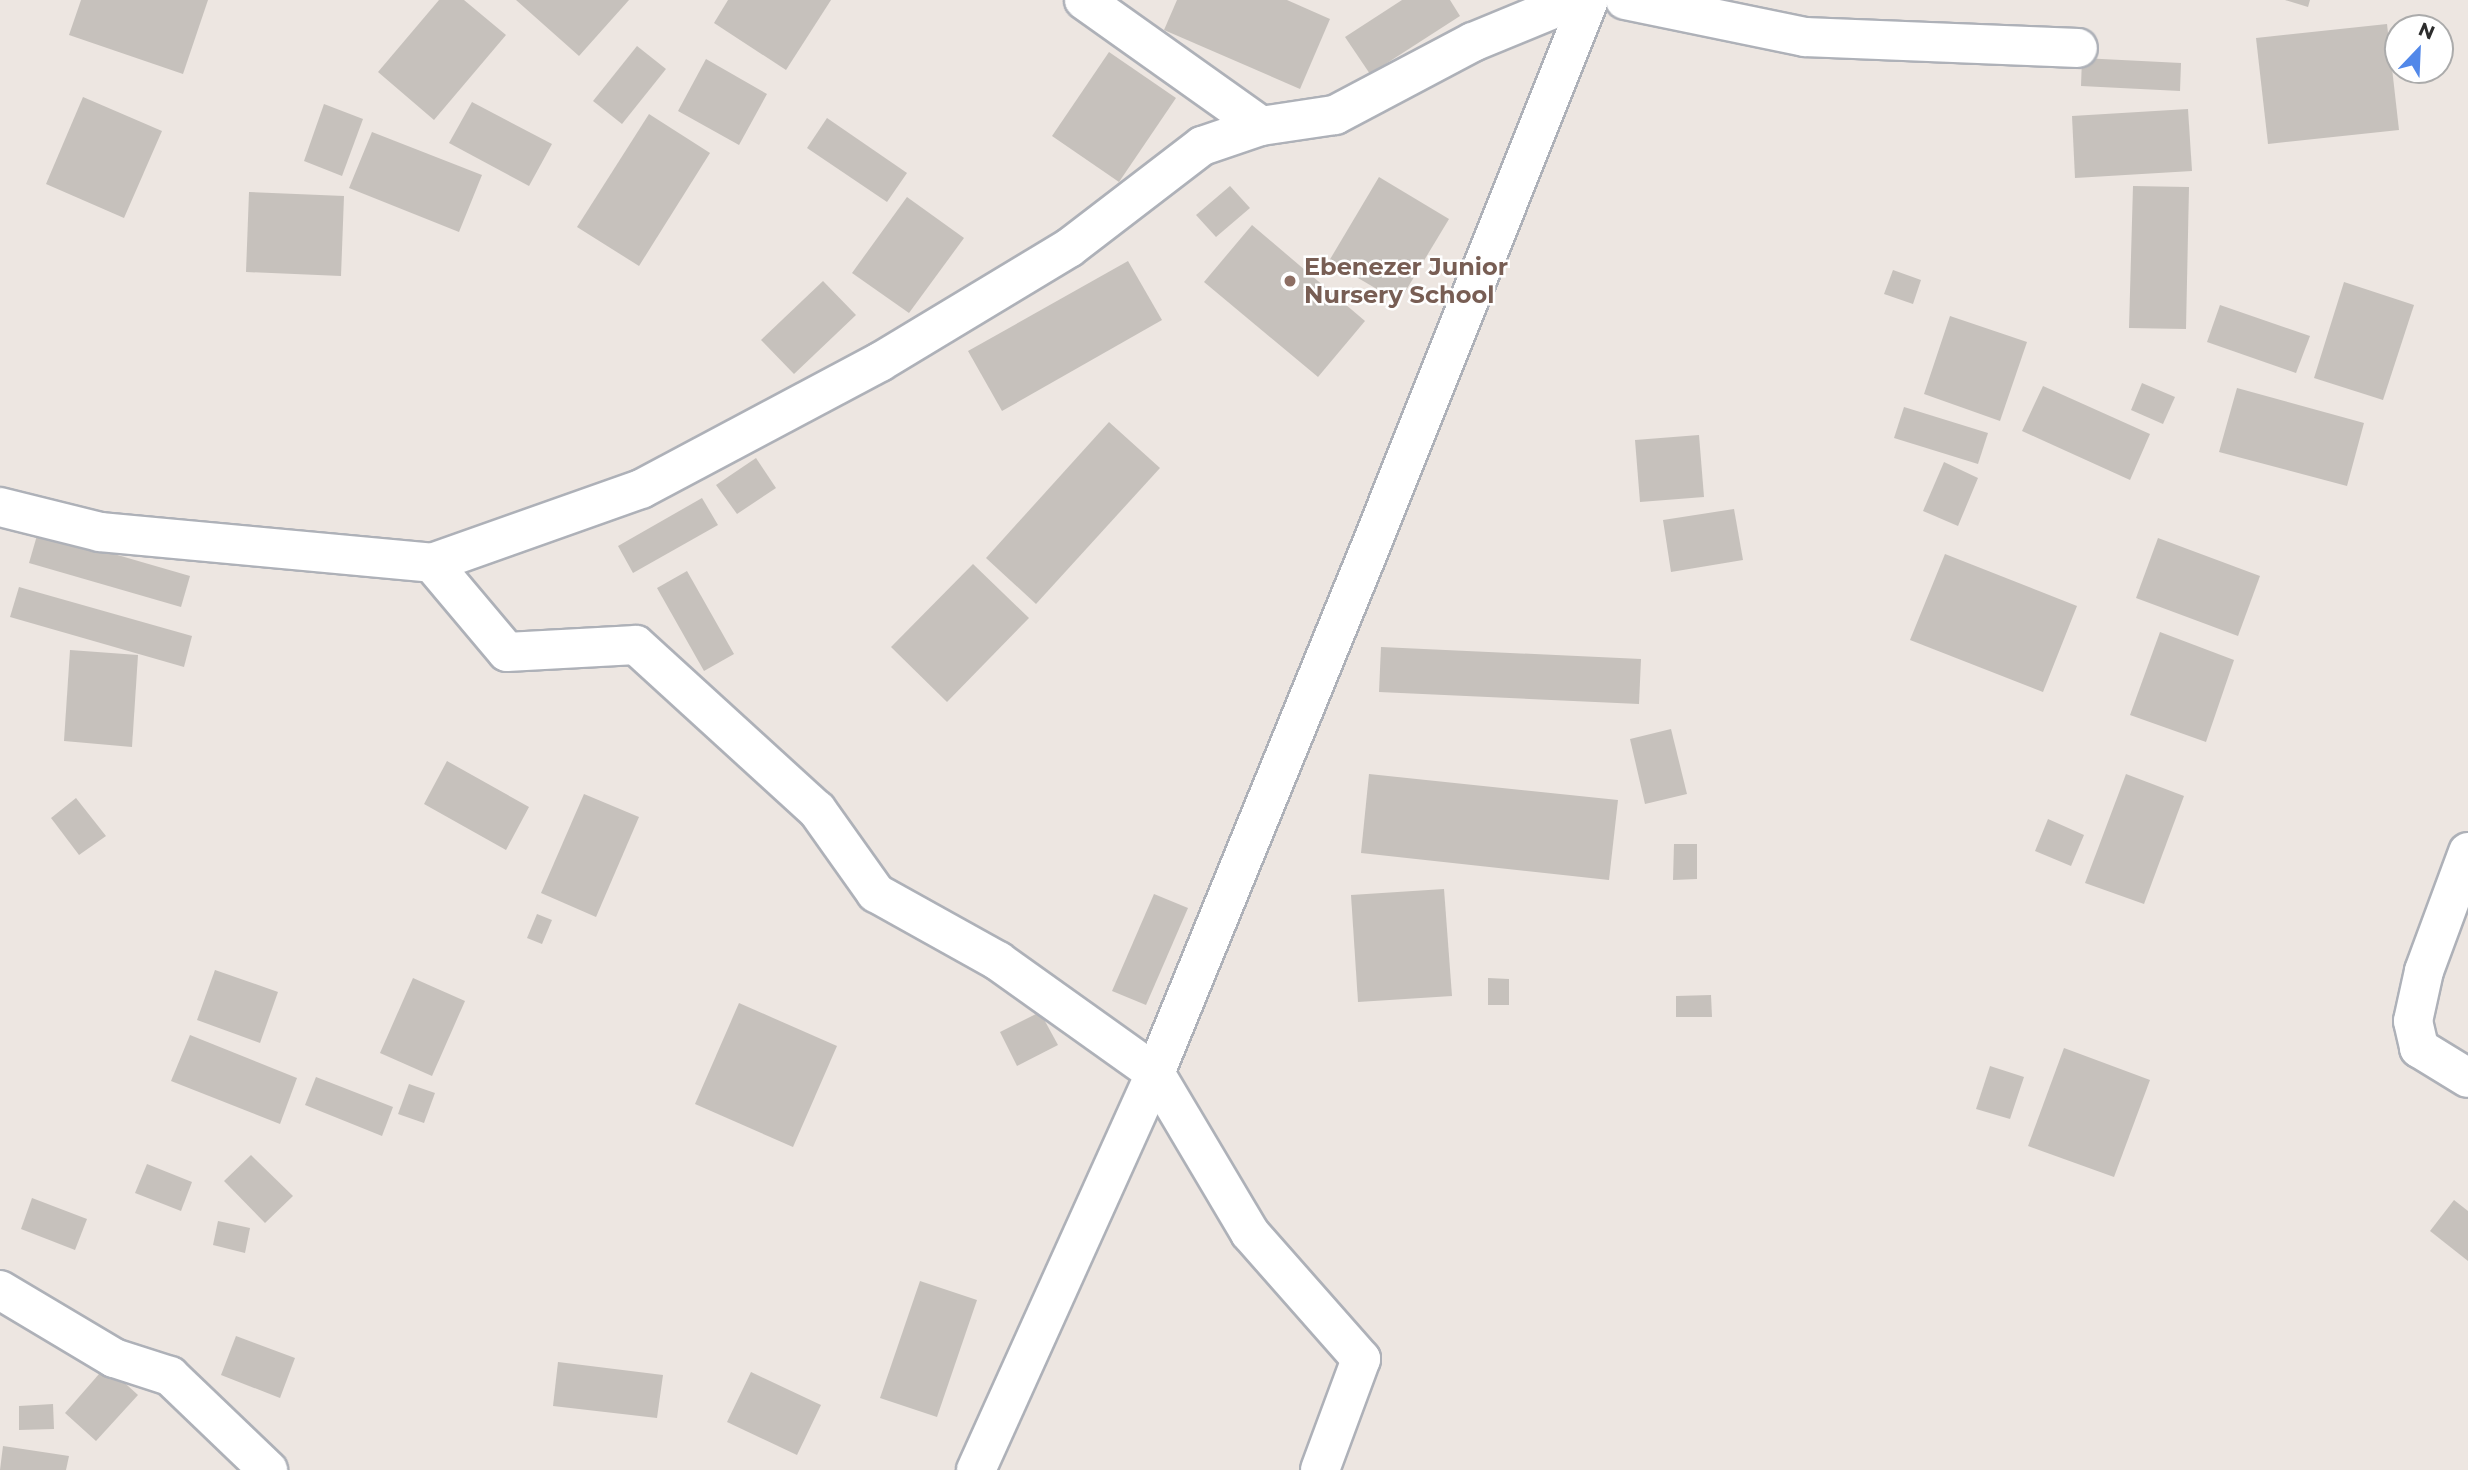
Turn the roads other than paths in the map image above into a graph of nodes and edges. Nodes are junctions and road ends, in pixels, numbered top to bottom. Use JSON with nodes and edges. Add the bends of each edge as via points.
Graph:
{"nodes":[{"id":1,"x":1084,"y":0,"type":"edge"},
{"id":2,"x":1575,"y":0,"type":"edge"},
{"id":3,"x":1589,"y":0,"type":"edge"},
{"id":4,"x":1625,"y":0,"type":"edge"},
{"id":5,"x":2078,"y":48,"type":"dead end"},
{"id":6,"x":1261,"y":126,"type":"junction"},
{"id":7,"x":0,"y":507,"type":"edge"},
{"id":8,"x":432,"y":563,"type":"junction"},
{"id":9,"x":2468,"y":852,"type":"edge"},
{"id":10,"x":1155,"y":1073,"type":"junction"},
{"id":11,"x":2468,"y":1078,"type":"edge"},
{"id":12,"x":0,"y":1290,"type":"edge"},
{"id":13,"x":268,"y":1470,"type":"edge"},
{"id":14,"x":976,"y":1470,"type":"edge"},
{"id":15,"x":1320,"y":1470,"type":"edge"}],
"edges":[{"from":1,"to":6,"type":"street"},
{"from":2,"to":6,"type":"street","via":[[1473,42],[1335,115]]},
{"from":3,"to":10,"type":"street"},
{"from":4,"to":5,"type":"street","via":[[1805,37]]},
{"from":6,"to":8,"type":"street","via":[[1202,146],[1069,248],[880,362],[653,483]]},
{"from":7,"to":8,"type":"street","via":[[100,533]]},
{"from":8,"to":10,"type":"street","via":[[507,652],[636,645],[817,810],[876,893],[998,961]]},
{"from":9,"to":11,"type":"street","via":[[2424,971],[2413,1021],[2419,1048]]},
{"from":10,"to":14,"type":"street"},
{"from":10,"to":15,"type":"street","via":[[1250,1233],[1361,1359]]},
{"from":12,"to":13,"type":"street","via":[[114,1358],[170,1376]]}]}
